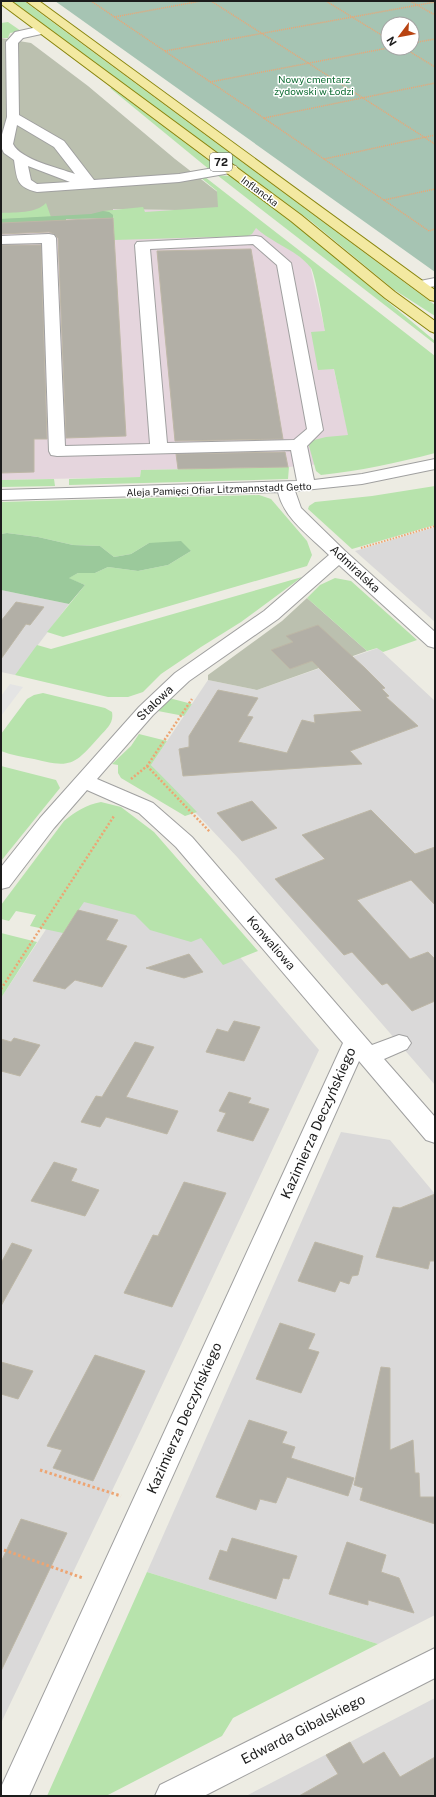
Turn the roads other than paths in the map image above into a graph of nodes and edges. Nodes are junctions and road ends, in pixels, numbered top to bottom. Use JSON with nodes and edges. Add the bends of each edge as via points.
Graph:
{"nodes":[{"id":1,"x":4,"y":1,"type":"edge"},
{"id":2,"x":32,"y":1,"type":"edge"},
{"id":3,"x":42,"y":30,"type":"junction"},
{"id":4,"x":13,"y":117,"type":"junction"},
{"id":5,"x":20,"y":159,"type":"junction"},
{"id":6,"x":231,"y":169,"type":"junction"},
{"id":7,"x":90,"y":184,"type":"junction"},
{"id":8,"x":1,"y":240,"type":"edge"},
{"id":9,"x":435,"y":282,"type":"edge"},
{"id":10,"x":420,"y":286,"type":"junction"},
{"id":11,"x":435,"y":297,"type":"edge"},
{"id":12,"x":435,"y":328,"type":"edge"},
{"id":13,"x":298,"y":444,"type":"junction"},
{"id":14,"x":159,"y":449,"type":"junction"},
{"id":15,"x":435,"y":464,"type":"edge"},
{"id":16,"x":308,"y":486,"type":"junction"},
{"id":17,"x":286,"y":488,"type":"junction"},
{"id":18,"x":1,"y":495,"type":"edge"},
{"id":19,"x":339,"y":555,"type":"junction"},
{"id":20,"x":435,"y":642,"type":"edge"},
{"id":21,"x":84,"y":781,"type":"junction"},
{"id":22,"x":1,"y":882,"type":"edge"},
{"id":23,"x":399,"y":1044,"type":"dead end"},
{"id":24,"x":362,"y":1048,"type":"junction"},
{"id":25,"x":435,"y":1134,"type":"edge"},
{"id":26,"x":435,"y":1662,"type":"edge"},
{"id":27,"x":13,"y":1796,"type":"edge"},
{"id":28,"x":171,"y":1796,"type":"edge"}],
"edges":[{"from":1,"to":3,"type":"main road","name":"Inflancka","number":"72"},
{"from":2,"to":10,"type":"main road","name":"Inflancka","number":"72"},
{"from":3,"to":4,"type":"street","via":[[19,34],[12,42]]},
{"from":3,"to":6,"type":"main road","name":"Inflancka","number":"72"},
{"from":4,"to":5,"type":"street","via":[[6,144]]},
{"from":4,"to":7,"type":"street","via":[[59,144]]},
{"from":5,"to":7,"type":"street"},
{"from":5,"to":7,"type":"street","via":[[24,183],[29,187]]},
{"from":6,"to":7,"type":"street","via":[[197,176]]},
{"from":6,"to":12,"type":"main road","name":"Inflancka","number":"72"},
{"from":8,"to":14,"type":"street","via":[[49,238],[57,451]]},
{"from":9,"to":10,"type":"street"},
{"from":10,"to":11,"type":"main road","name":"Inflancka","number":"72"},
{"from":13,"to":14,"type":"street"},
{"from":13,"to":14,"type":"street","via":[[315,430],[284,264],[256,240],[142,245]]},
{"from":13,"to":16,"type":"street"},
{"from":15,"to":16,"type":"street","name":"Aleja Pamięci Ofiar Litzmannstadt Getto","via":[[362,479]]},
{"from":16,"to":17,"type":"street","name":"Aleja Pamięci Ofiar Litzmannstadt Getto"},
{"from":17,"to":18,"type":"street","name":"Aleja Pamięci Ofiar Litzmannstadt Getto"},
{"from":17,"to":19,"type":"street","name":"Admiralska","via":[[293,510]]},
{"from":19,"to":20,"type":"street","name":"Admiralska"},
{"from":19,"to":21,"type":"street","name":"Stalowa","via":[[271,614],[182,677],[142,715]]},
{"from":21,"to":22,"type":"street","name":"Stalowa"},
{"from":21,"to":24,"type":"street","name":"Konwaliowa","via":[[146,808],[184,842]]},
{"from":23,"to":24,"type":"street"},
{"from":24,"to":25,"type":"street","name":"Konwaliowa"},
{"from":24,"to":27,"type":"street","name":"Kazimierza Deczyńskiego","via":[[146,1504]]},
{"from":26,"to":28,"type":"street","name":"Edwarda Gibalskiego"}]}
